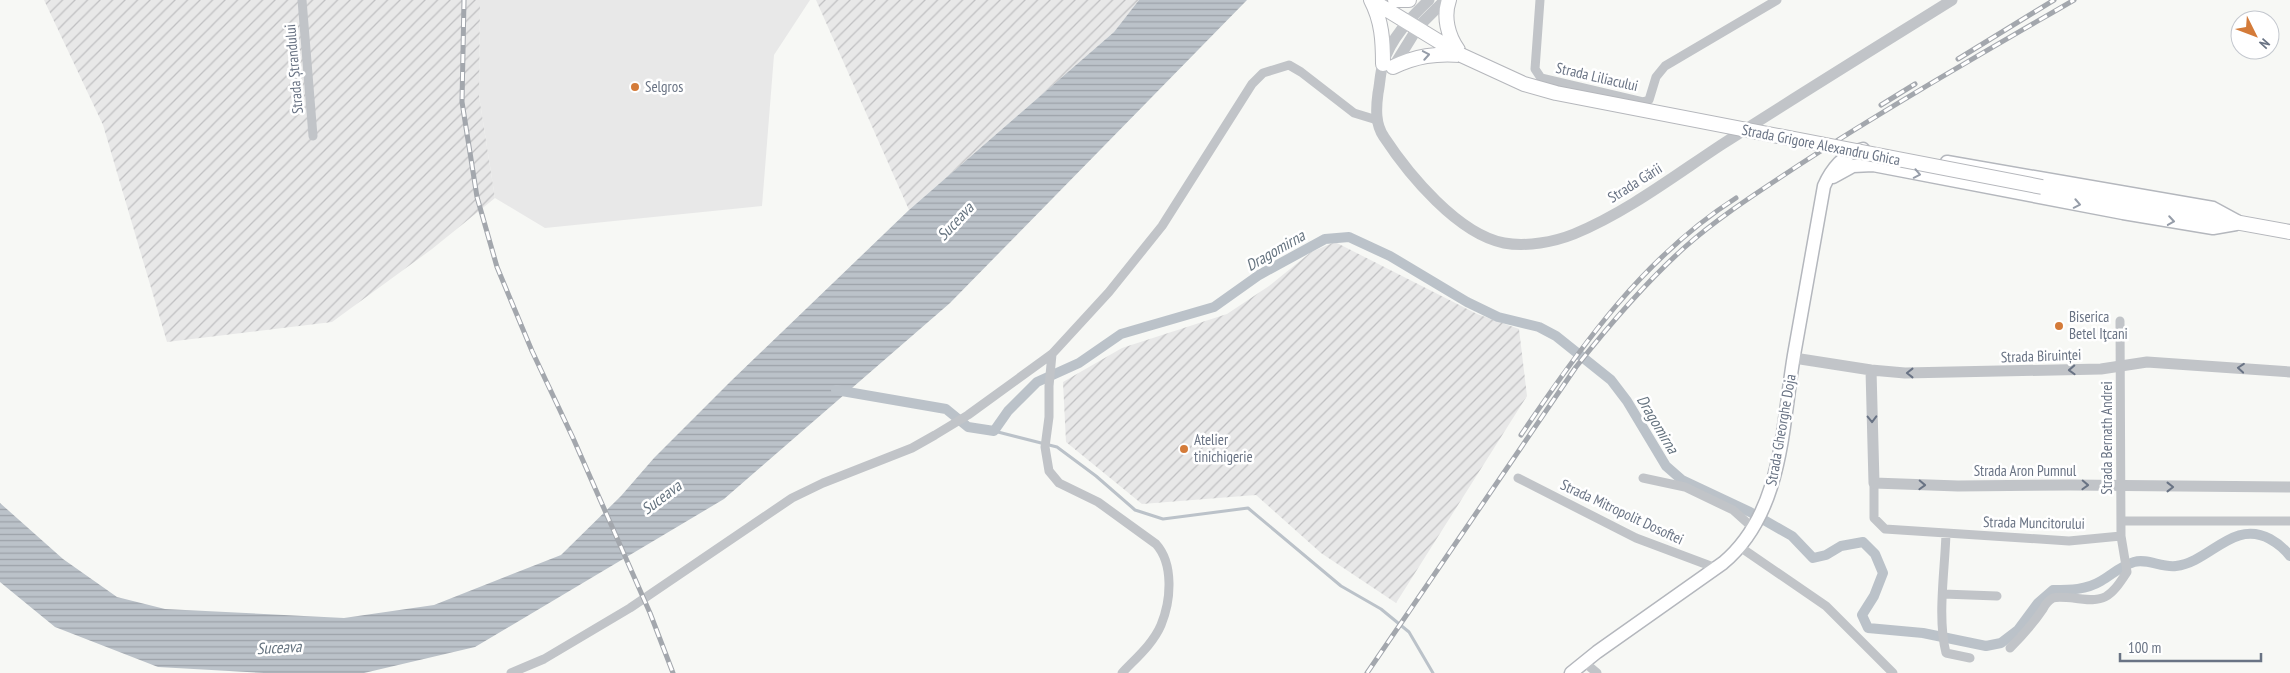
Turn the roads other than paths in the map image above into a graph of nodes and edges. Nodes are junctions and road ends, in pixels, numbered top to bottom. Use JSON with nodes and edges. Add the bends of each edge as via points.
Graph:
{"nodes":[{"id":1,"x":302,"y":0,"type":"edge"},
{"id":2,"x":1371,"y":0,"type":"edge"},
{"id":3,"x":1395,"y":0,"type":"edge"},
{"id":4,"x":1409,"y":0,"type":"edge"},
{"id":5,"x":1429,"y":0,"type":"edge"},
{"id":6,"x":1447,"y":0,"type":"edge"},
{"id":7,"x":1540,"y":0,"type":"edge"},
{"id":8,"x":1777,"y":0,"type":"edge"},
{"id":9,"x":1952,"y":0,"type":"edge"},
{"id":10,"x":1413,"y":24,"type":"junction"},
{"id":11,"x":1462,"y":55,"type":"junction"},
{"id":12,"x":1388,"y":66,"type":"junction"},
{"id":13,"x":1377,"y":120,"type":"junction"},
{"id":14,"x":313,"y":136,"type":"dead end"},
{"id":15,"x":1824,"y":186,"type":"junction"},
{"id":16,"x":2241,"y":223,"type":"junction"},
{"id":17,"x":2290,"y":232,"type":"edge"},
{"id":18,"x":2120,"y":320,"type":"dead end"},
{"id":19,"x":1052,"y":354,"type":"junction"},
{"id":20,"x":1794,"y":358,"type":"junction"},
{"id":21,"x":2121,"y":367,"type":"junction"},
{"id":22,"x":1871,"y":370,"type":"junction"},
{"id":23,"x":2290,"y":372,"type":"edge"},
{"id":24,"x":1518,"y":478,"type":"dead end"},
{"id":25,"x":1643,"y":478,"type":"dead end"},
{"id":26,"x":1874,"y":483,"type":"junction"},
{"id":27,"x":2121,"y":487,"type":"junction"},
{"id":28,"x":2290,"y":487,"type":"edge"},
{"id":29,"x":2122,"y":521,"type":"junction"},
{"id":30,"x":2290,"y":521,"type":"edge"},
{"id":31,"x":1754,"y":526,"type":"junction"},
{"id":32,"x":1946,"y":533,"type":"junction"},
{"id":33,"x":2122,"y":536,"type":"junction"},
{"id":34,"x":1740,"y":547,"type":"junction"},
{"id":35,"x":1716,"y":568,"type":"junction"},
{"id":36,"x":1943,"y":594,"type":"junction"},
{"id":37,"x":1997,"y":596,"type":"dead end"},
{"id":38,"x":2010,"y":648,"type":"dead end"},
{"id":39,"x":1970,"y":658,"type":"dead end"},
{"id":40,"x":1584,"y":662,"type":"junction"},
{"id":41,"x":511,"y":673,"type":"edge"},
{"id":42,"x":1122,"y":673,"type":"edge"},
{"id":43,"x":1571,"y":673,"type":"edge"},
{"id":44,"x":1597,"y":673,"type":"edge"},
{"id":45,"x":1893,"y":673,"type":"edge"}],
"edges":[{"from":1,"to":14,"type":"street","name":"Strada Ștrandului"},
{"from":2,"to":10,"type":"main road","name":"Strada Grigore Alexandru Ghica"},
{"from":2,"to":12,"type":"main road","via":[[1377,10]]},
{"from":3,"to":4,"type":"main road"},
{"from":5,"to":10,"type":"street"},
{"from":6,"to":10,"type":"street"},
{"from":6,"to":11,"type":"main road","via":[[1448,29]]},
{"from":7,"to":8,"type":"street","name":"Strada Liliacului","via":[[1537,76],[1643,102],[1649,100],[1656,77],[1665,66]]},
{"from":9,"to":13,"type":"street","name":"Strada Gării","via":[[1644,196],[1602,221],[1555,241],[1504,243],[1463,224],[1399,159],[1381,133]]},
{"from":10,"to":11,"type":"main road","name":"Strada Grigore Alexandru Ghica"},
{"from":10,"to":12,"type":"street","name":"Strada Gării","via":[[1396,38]]},
{"from":12,"to":11,"type":"main road","one_way":true,"via":[[1430,54]]},
{"from":11,"to":16,"type":"main road","name":"Strada Grigore Alexandru Ghica","bridge":true,"via":[[1524,84],[1564,95],[1746,132]]},
{"from":12,"to":13,"type":"street","name":"Strada Gării","via":[[1380,87]]},
{"from":13,"to":19,"type":"street","via":[[1354,113],[1289,65],[1263,73],[1238,104],[1162,226],[1110,292]]},
{"from":15,"to":16,"type":"main road","one_way":true,"via":[[1845,169],[1872,165],[2212,228]]},
{"from":15,"to":16,"type":"main road","via":[[1846,157],[1857,150],[1871,150],[2214,208]]},
{"from":15,"to":20,"type":"main road","name":"Strada Gheorghe Doja"},
{"from":16,"to":17,"type":"main road","name":"Strada Grigore Alexandru Ghica"},
{"from":18,"to":21,"type":"street","name":"Strada Bernath Andrei"},
{"from":19,"to":41,"type":"street","via":[[950,426],[912,448],[792,498],[630,608],[544,660]]},
{"from":19,"to":42,"type":"street","via":[[1050,417],[1045,448],[1049,472],[1059,483],[1098,502],[1156,544],[1168,568],[1168,596],[1161,626]]},
{"from":20,"to":22,"type":"street","name":"Strada Biruinței"},
{"from":20,"to":31,"type":"main road","name":"Strada Gheorghe Doja","via":[[1779,453],[1763,510]]},
{"from":21,"to":22,"type":"street","name":"Strada Biruinței","one_way":true,"via":[[1989,372]]},
{"from":23,"to":21,"type":"street","name":"Strada Biruinței","one_way":true,"via":[[2167,362]]},
{"from":21,"to":27,"type":"street","name":"Strada Bernath Andrei"},
{"from":22,"to":26,"type":"street","one_way":true},
{"from":24,"to":35,"type":"street","name":"Strada Mitropolit Dosoftei","via":[[1636,538]]},
{"from":25,"to":31,"type":"street","via":[[1685,486],[1732,510]]},
{"from":26,"to":27,"type":"street","name":"Strada Aron Pumnul","one_way":true},
{"from":26,"to":32,"type":"street","name":"Strada Muncitorului","via":[[1874,518],[1885,530]]},
{"from":27,"to":28,"type":"street","name":"Strada Aron Pumnul","one_way":true},
{"from":27,"to":29,"type":"street","name":"Strada Bernath Andrei"},
{"from":29,"to":30,"type":"street"},
{"from":29,"to":33,"type":"street","name":"Strada Bernath Andrei"},
{"from":31,"to":34,"type":"main road","name":"Strada Gheorghe Doja"},
{"from":32,"to":33,"type":"street","name":"Strada Muncitorului","via":[[2069,541]]},
{"from":32,"to":36,"type":"street"},
{"from":33,"to":38,"type":"street","name":"Strada Bernath Andrei","via":[[2127,572],[2112,594],[2086,600],[2053,598]]},
{"from":34,"to":35,"type":"main road","name":"Strada Gheorghe Doja"},
{"from":34,"to":45,"type":"street","via":[[1826,606]]},
{"from":35,"to":40,"type":"main road","name":"Strada Gheorghe Doja"},
{"from":36,"to":37,"type":"street"},
{"from":36,"to":39,"type":"street","via":[[1946,653]]},
{"from":40,"to":43,"type":"main road","name":"Strada Gheorghe Doja"},
{"from":40,"to":44,"type":"street"}]}
